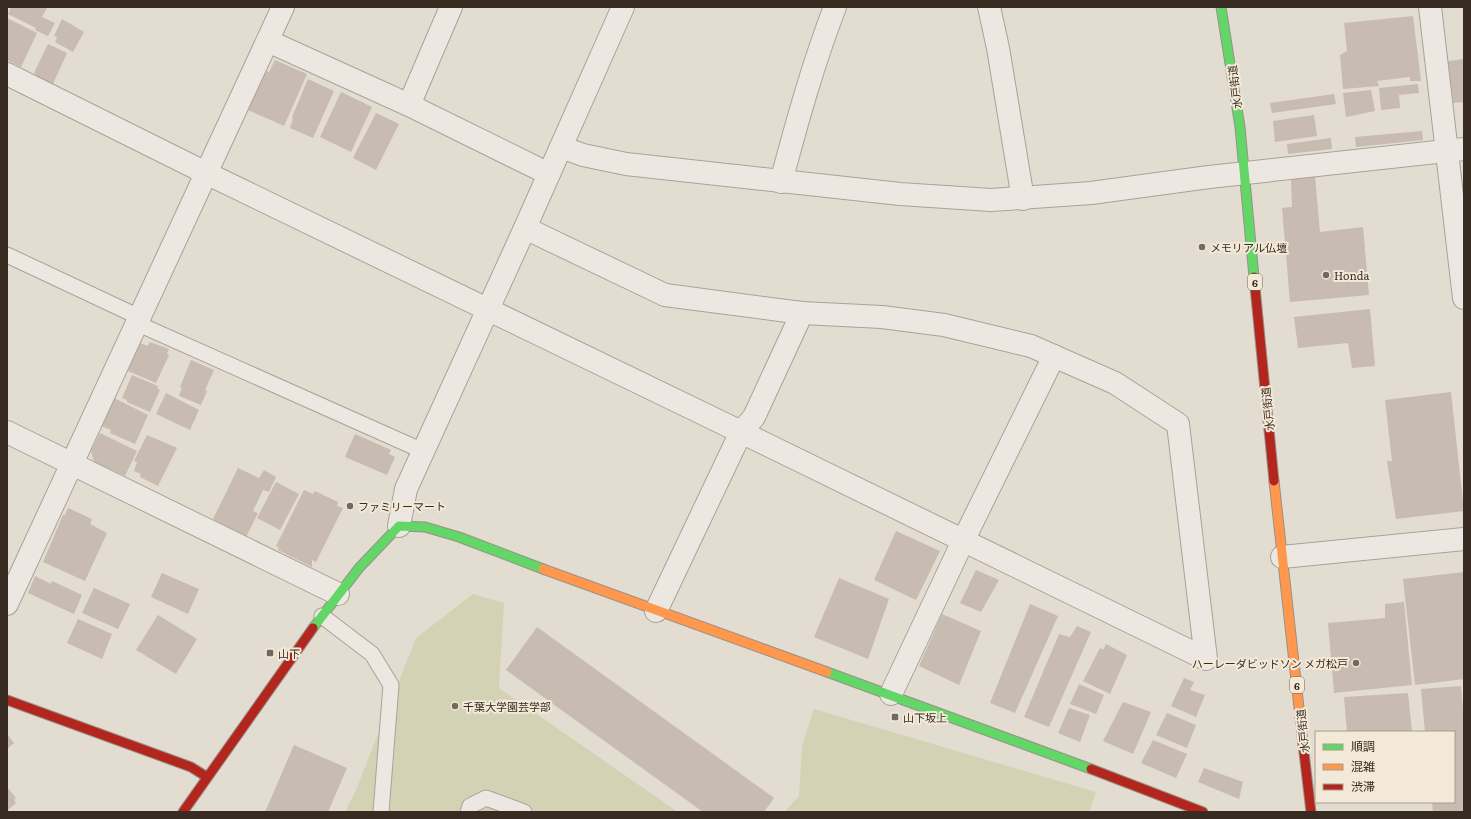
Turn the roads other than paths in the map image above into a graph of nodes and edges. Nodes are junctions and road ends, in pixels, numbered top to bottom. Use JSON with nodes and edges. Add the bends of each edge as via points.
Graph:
{"nodes":[{"id":1,"x":283,"y":7,"type":"edge"},
{"id":2,"x":452,"y":7,"type":"edge"},
{"id":3,"x":623,"y":7,"type":"edge"},
{"id":4,"x":836,"y":7,"type":"edge"},
{"id":5,"x":989,"y":7,"type":"edge"},
{"id":6,"x":1221,"y":7,"type":"edge"},
{"id":7,"x":1430,"y":7,"type":"edge"},
{"id":8,"x":268,"y":41,"type":"junction"},
{"id":9,"x":7,"y":74,"type":"edge"},
{"id":10,"x":409,"y":105,"type":"junction"},
{"id":11,"x":561,"y":147,"type":"junction"},
{"id":12,"x":1455,"y":150,"type":"edge"},
{"id":13,"x":206,"y":173,"type":"junction"},
{"id":14,"x":1244,"y":173,"type":"junction"},
{"id":15,"x":549,"y":174,"type":"junction"},
{"id":16,"x":781,"y":182,"type":"junction"},
{"id":17,"x":1023,"y":199,"type":"junction"},
{"id":18,"x":525,"y":228,"type":"junction"},
{"id":19,"x":7,"y":255,"type":"edge"},
{"id":20,"x":1464,"y":298,"type":"edge"},
{"id":21,"x":488,"y":309,"type":"junction"},
{"id":22,"x":802,"y":312,"type":"junction"},
{"id":23,"x":138,"y":320,"type":"junction"},
{"id":24,"x":1054,"y":356,"type":"junction"},
{"id":25,"x":7,"y":432,"type":"edge"},
{"id":26,"x":741,"y":432,"type":"junction"},
{"id":27,"x":423,"y":451,"type":"junction"},
{"id":28,"x":72,"y":464,"type":"junction"},
{"id":29,"x":399,"y":526,"type":"junction"},
{"id":30,"x":1464,"y":539,"type":"edge"},
{"id":31,"x":962,"y":541,"type":"junction"},
{"id":32,"x":1282,"y":557,"type":"junction"},
{"id":33,"x":338,"y":594,"type":"junction"},
{"id":34,"x":7,"y":604,"type":"edge"},
{"id":35,"x":656,"y":611,"type":"junction"},
{"id":36,"x":322,"y":616,"type":"junction"},
{"id":37,"x":891,"y":694,"type":"junction"},
{"id":38,"x":7,"y":700,"type":"edge"},
{"id":39,"x":207,"y":777,"type":"junction"},
{"id":40,"x":183,"y":812,"type":"edge"},
{"id":41,"x":381,"y":812,"type":"edge"},
{"id":42,"x":468,"y":812,"type":"edge"},
{"id":43,"x":524,"y":812,"type":"edge"},
{"id":44,"x":1203,"y":812,"type":"edge"},
{"id":45,"x":1311,"y":812,"type":"edge"}],
"edges":[{"from":1,"to":8,"type":"street"},
{"from":2,"to":10,"type":"street"},
{"from":3,"to":11,"type":"street"},
{"from":4,"to":16,"type":"street","via":[[819,48],[803,98]]},
{"from":5,"to":17,"type":"street"},
{"from":6,"to":14,"type":"main road","name":"水戸街道","number":"6","via":[[1229,45]]},
{"from":7,"to":12,"type":"street"},
{"from":8,"to":10,"type":"street"},
{"from":8,"to":13,"type":"street"},
{"from":9,"to":13,"type":"street"},
{"from":10,"to":15,"type":"street"},
{"from":11,"to":15,"type":"street"},
{"from":11,"to":16,"type":"street","via":[[583,155],[626,164]]},
{"from":12,"to":14,"type":"street"},
{"from":12,"to":20,"type":"street"},
{"from":13,"to":21,"type":"street"},
{"from":13,"to":23,"type":"street"},
{"from":14,"to":17,"type":"street"},
{"from":14,"to":32,"type":"main road","name":"水戸街道","number":"6"},
{"from":15,"to":18,"type":"street"},
{"from":16,"to":17,"type":"street","via":[[915,195],[991,200]]},
{"from":18,"to":21,"type":"street"},
{"from":18,"to":22,"type":"street","via":[[665,295]]},
{"from":19,"to":23,"type":"lane"},
{"from":21,"to":26,"type":"street"},
{"from":21,"to":27,"type":"street"},
{"from":22,"to":24,"type":"street","via":[[882,316],[944,325],[1031,346]]},
{"from":22,"to":26,"type":"street","via":[[754,417]]},
{"from":23,"to":27,"type":"lane"},
{"from":23,"to":28,"type":"street"},
{"from":24,"to":31,"type":"street"},
{"from":24,"to":31,"type":"street","via":[[1115,383],[1178,424],[1206,659]]},
{"from":25,"to":28,"type":"street"},
{"from":26,"to":31,"type":"street"},
{"from":26,"to":35,"type":"street"},
{"from":27,"to":29,"type":"street","via":[[404,495]]},
{"from":28,"to":33,"type":"street"},
{"from":28,"to":34,"type":"street"},
{"from":29,"to":33,"type":"main road","via":[[373,551]]},
{"from":29,"to":35,"type":"main road","via":[[425,527],[459,537]]},
{"from":30,"to":32,"type":"street"},
{"from":31,"to":37,"type":"street"},
{"from":32,"to":45,"type":"main road","name":"水戸街道","number":"6"},
{"from":33,"to":36,"type":"main road"},
{"from":35,"to":37,"type":"main road"},
{"from":36,"to":39,"type":"main road"},
{"from":36,"to":41,"type":"lane","via":[[372,654],[391,685]]},
{"from":37,"to":44,"type":"main road","via":[[1037,747]]},
{"from":38,"to":39,"type":"main road","via":[[191,767]]},
{"from":39,"to":40,"type":"main road"},
{"from":42,"to":43,"type":"lane","via":[[470,806],[486,798]]}]}
